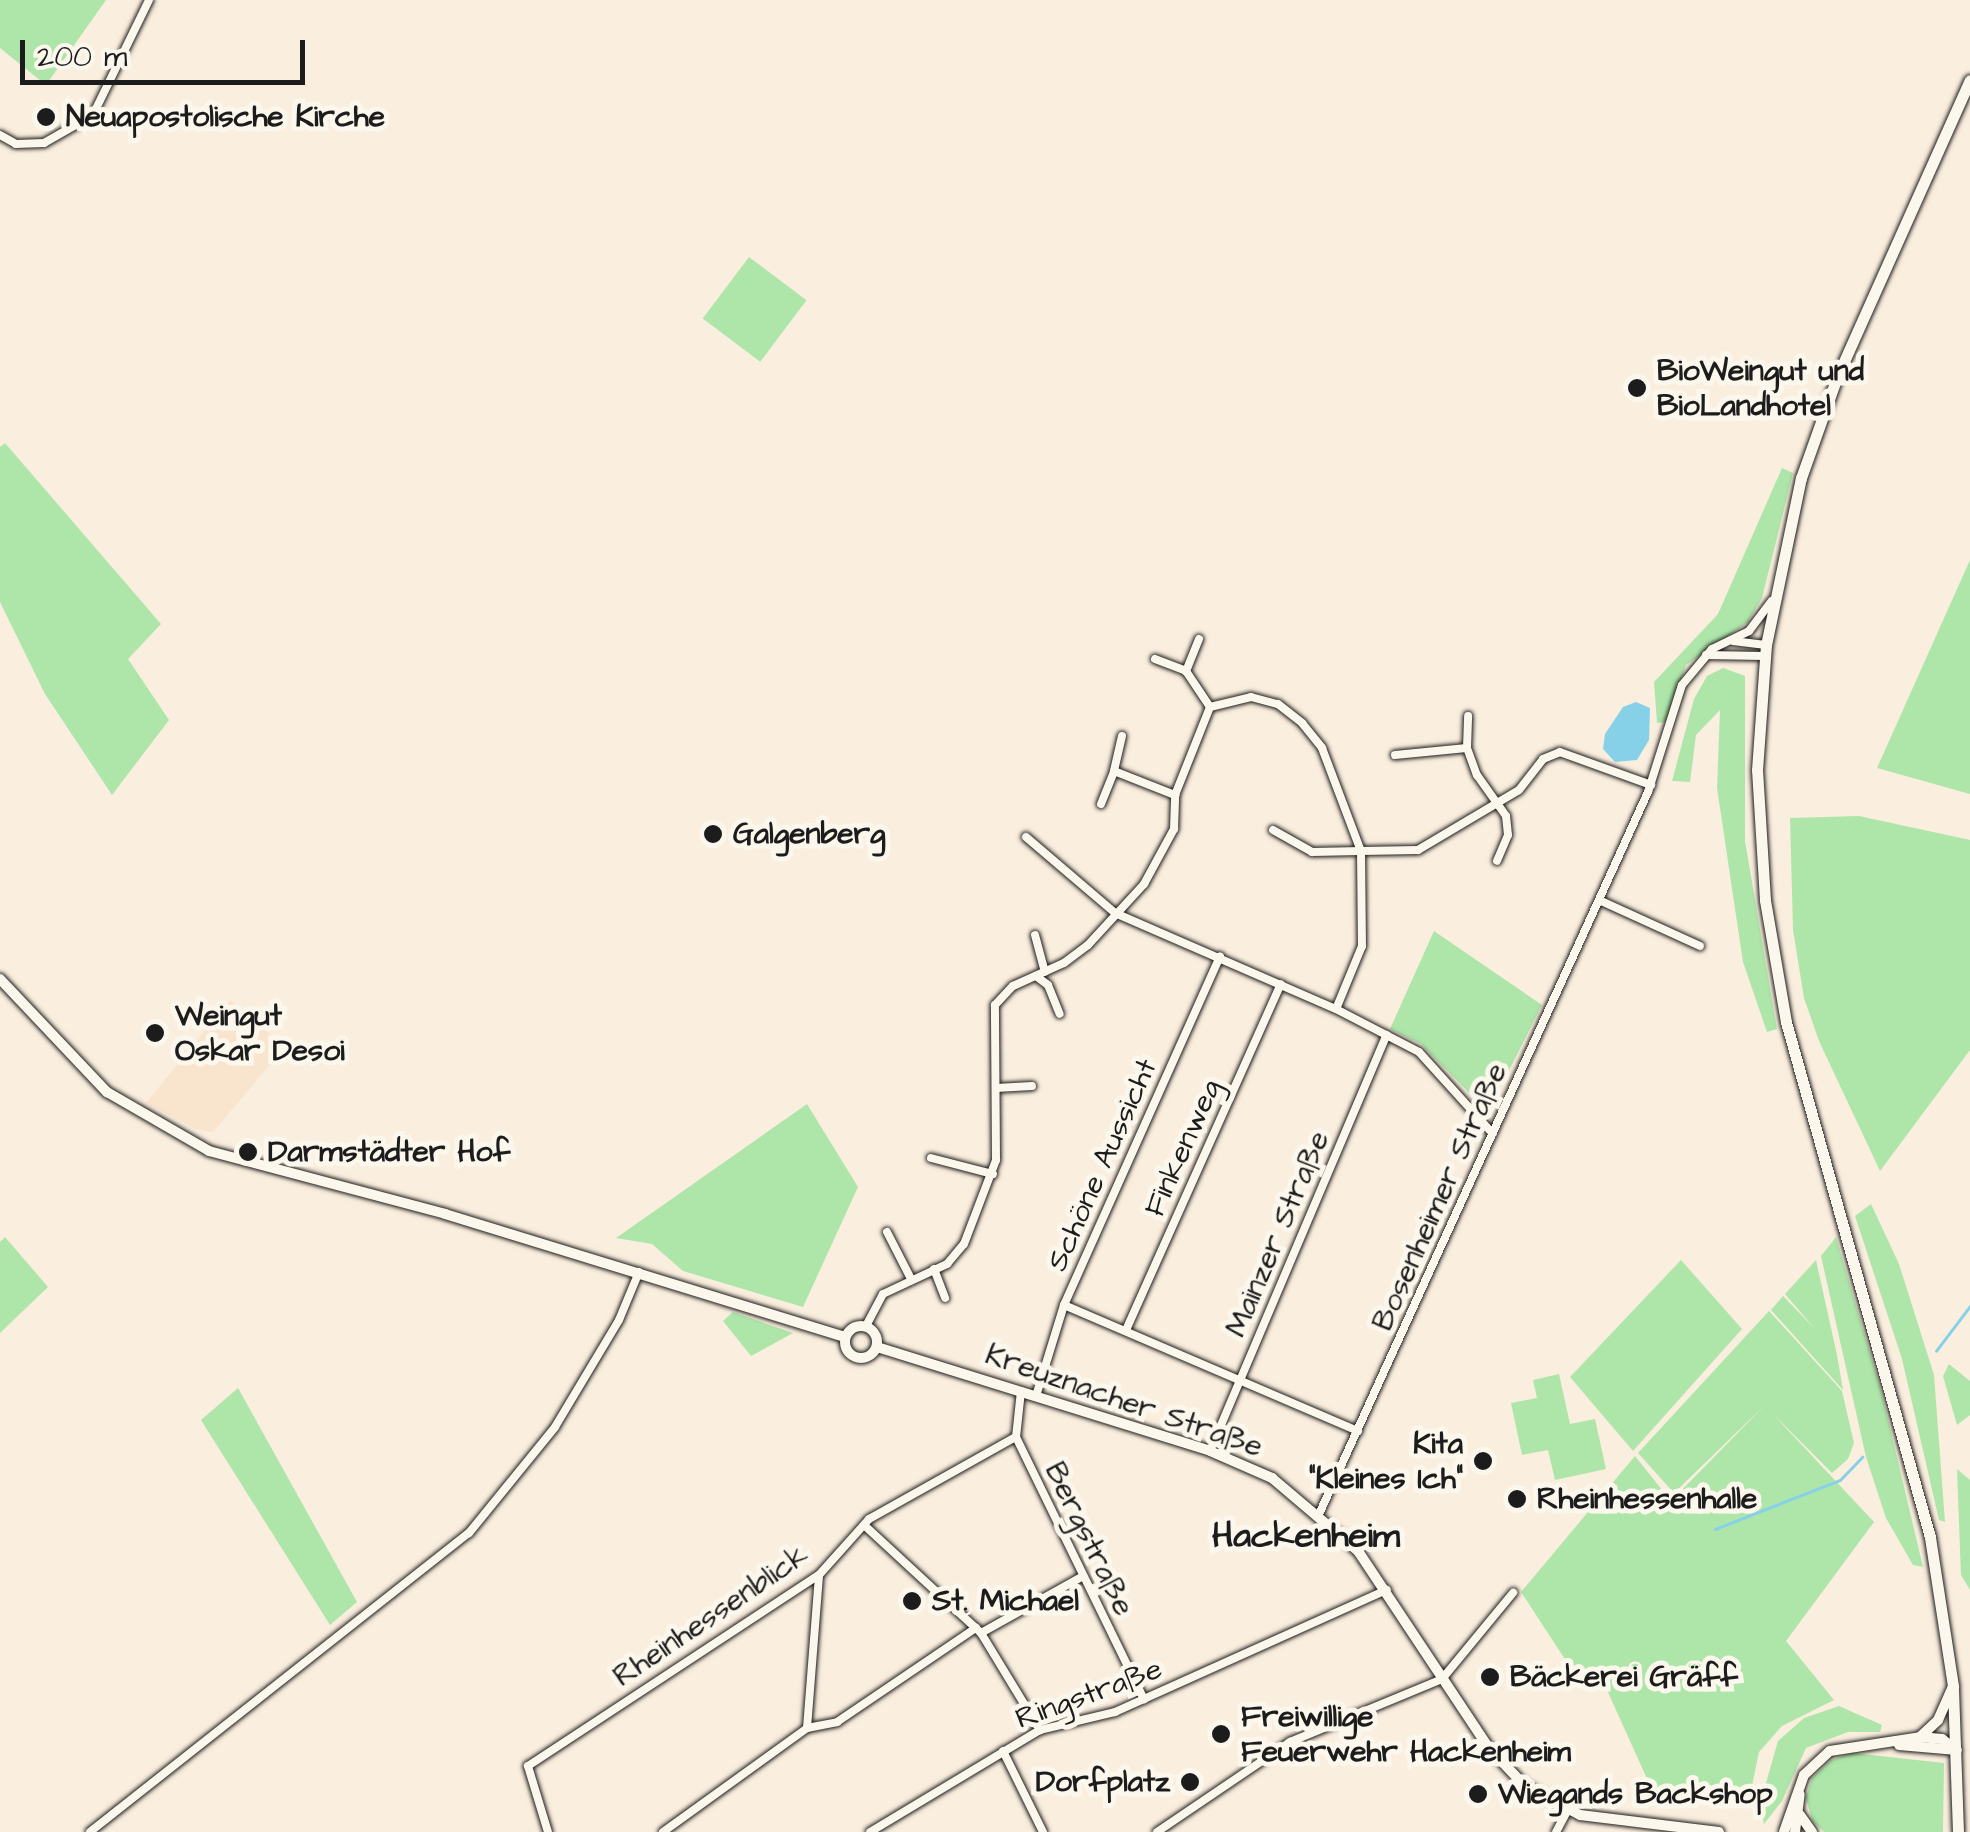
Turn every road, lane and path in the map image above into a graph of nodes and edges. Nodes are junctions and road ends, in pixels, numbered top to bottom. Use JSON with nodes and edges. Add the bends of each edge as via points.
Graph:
{"nodes":[{"id":1,"x":149,"y":0,"type":"edge"},
{"id":2,"x":1970,"y":80,"type":"edge"},
{"id":3,"x":0,"y":135,"type":"edge"},
{"id":4,"x":1772,"y":601,"type":"junction"},
{"id":5,"x":1199,"y":639,"type":"dead end"},
{"id":6,"x":1732,"y":641,"type":"junction"},
{"id":7,"x":1765,"y":650,"type":"junction"},
{"id":8,"x":1706,"y":655,"type":"junction"},
{"id":9,"x":1155,"y":658,"type":"dead end"},
{"id":10,"x":1186,"y":672,"type":"junction"},
{"id":11,"x":1210,"y":707,"type":"junction"},
{"id":12,"x":1468,"y":716,"type":"dead end"},
{"id":13,"x":1122,"y":736,"type":"dead end"},
{"id":14,"x":1467,"y":748,"type":"junction"},
{"id":15,"x":1395,"y":755,"type":"dead end"},
{"id":16,"x":1114,"y":771,"type":"junction"},
{"id":17,"x":1651,"y":785,"type":"junction"},
{"id":18,"x":1175,"y":795,"type":"junction"},
{"id":19,"x":1101,"y":804,"type":"dead end"},
{"id":20,"x":1495,"y":806,"type":"junction"},
{"id":21,"x":1273,"y":830,"type":"dead end"},
{"id":22,"x":1026,"y":837,"type":"dead end"},
{"id":23,"x":1361,"y":851,"type":"junction"},
{"id":24,"x":1497,"y":860,"type":"dead end"},
{"id":25,"x":1599,"y":900,"type":"junction"},
{"id":26,"x":1115,"y":914,"type":"junction"},
{"id":27,"x":1034,"y":935,"type":"dead end"},
{"id":28,"x":1700,"y":946,"type":"dead end"},
{"id":29,"x":1220,"y":956,"type":"junction"},
{"id":30,"x":1040,"y":974,"type":"junction"},
{"id":31,"x":0,"y":979,"type":"edge"},
{"id":32,"x":1282,"y":984,"type":"junction"},
{"id":33,"x":1336,"y":1009,"type":"junction"},
{"id":34,"x":1060,"y":1014,"type":"dead end"},
{"id":35,"x":1388,"y":1035,"type":"junction"},
{"id":36,"x":1032,"y":1086,"type":"dead end"},
{"id":37,"x":996,"y":1088,"type":"junction"},
{"id":38,"x":1494,"y":1134,"type":"junction"},
{"id":39,"x":931,"y":1158,"type":"dead end"},
{"id":40,"x":992,"y":1174,"type":"junction"},
{"id":41,"x":887,"y":1232,"type":"dead end"},
{"id":42,"x":934,"y":1269,"type":"junction"},
{"id":43,"x":638,"y":1272,"type":"junction"},
{"id":44,"x":911,"y":1279,"type":"junction"},
{"id":45,"x":945,"y":1298,"type":"dead end"},
{"id":46,"x":1064,"y":1306,"type":"junction"},
{"id":47,"x":866,"y":1326,"type":"junction"},
{"id":48,"x":1126,"y":1330,"type":"junction"},
{"id":49,"x":845,"y":1338,"type":"junction"},
{"id":50,"x":877,"y":1346,"type":"junction"},
{"id":51,"x":1241,"y":1380,"type":"junction"},
{"id":52,"x":1021,"y":1392,"type":"junction"},
{"id":53,"x":1036,"y":1396,"type":"junction"},
{"id":54,"x":1358,"y":1431,"type":"junction"},
{"id":55,"x":1016,"y":1437,"type":"junction"},
{"id":56,"x":1210,"y":1451,"type":"junction"},
{"id":57,"x":1320,"y":1512,"type":"junction"},
{"id":58,"x":864,"y":1525,"type":"junction"},
{"id":59,"x":819,"y":1574,"type":"junction"},
{"id":60,"x":1081,"y":1578,"type":"junction"},
{"id":61,"x":1386,"y":1590,"type":"junction"},
{"id":62,"x":1512,"y":1593,"type":"dead end"},
{"id":63,"x":979,"y":1630,"type":"junction"},
{"id":64,"x":1442,"y":1679,"type":"junction"},
{"id":65,"x":1953,"y":1686,"type":"junction"},
{"id":66,"x":1144,"y":1700,"type":"junction"},
{"id":67,"x":807,"y":1728,"type":"junction"},
{"id":68,"x":1040,"y":1730,"type":"junction"},
{"id":69,"x":1920,"y":1737,"type":"junction"},
{"id":70,"x":1883,"y":1743,"type":"junction"},
{"id":71,"x":1957,"y":1750,"type":"junction"},
{"id":72,"x":1003,"y":1751,"type":"junction"},
{"id":73,"x":1801,"y":1781,"type":"junction"},
{"id":74,"x":1568,"y":1811,"type":"junction"},
{"id":75,"x":1799,"y":1814,"type":"junction"},
{"id":76,"x":90,"y":1832,"type":"edge"},
{"id":77,"x":548,"y":1832,"type":"edge"},
{"id":78,"x":664,"y":1832,"type":"edge"},
{"id":79,"x":870,"y":1832,"type":"edge"},
{"id":80,"x":1043,"y":1832,"type":"edge"},
{"id":81,"x":1157,"y":1832,"type":"edge"},
{"id":82,"x":1556,"y":1832,"type":"edge"},
{"id":83,"x":1719,"y":1832,"type":"edge"},
{"id":84,"x":1784,"y":1832,"type":"edge"},
{"id":85,"x":1795,"y":1832,"type":"edge"},
{"id":86,"x":1812,"y":1832,"type":"edge"},
{"id":87,"x":1958,"y":1832,"type":"edge"}],
"edges":[{"from":1,"to":3,"type":"street","via":[[93,116],[44,143],[16,144]]},
{"from":2,"to":4,"type":"main road","via":[[1828,398],[1792,508]]},
{"from":4,"to":6,"type":"street"},
{"from":4,"to":7,"type":"main road"},
{"from":5,"to":10,"type":"street"},
{"from":6,"to":7,"type":"street"},
{"from":6,"to":8,"type":"street"},
{"from":7,"to":8,"type":"street"},
{"from":7,"to":65,"type":"main road","via":[[1758,770],[1764,900],[1786,1022],[1918,1481]]},
{"from":8,"to":17,"type":"street","name":"Bosenheimer Straße","via":[[1682,684]]},
{"from":9,"to":10,"type":"street"},
{"from":10,"to":11,"type":"street"},
{"from":11,"to":18,"type":"street"},
{"from":11,"to":23,"type":"street","via":[[1252,697],[1278,704],[1302,723],[1322,748]]},
{"from":12,"to":14,"type":"street"},
{"from":13,"to":16,"type":"street"},
{"from":14,"to":15,"type":"street"},
{"from":14,"to":20,"type":"street"},
{"from":16,"to":18,"type":"street"},
{"from":16,"to":19,"type":"street"},
{"from":17,"to":20,"type":"street","via":[[1560,752],[1543,759],[1520,790]]},
{"from":17,"to":25,"type":"street","name":"Bosenheimer Straße"},
{"from":18,"to":26,"type":"street","via":[[1165,845],[1144,884]]},
{"from":20,"to":23,"type":"street","via":[[1418,850]]},
{"from":20,"to":24,"type":"street","via":[[1506,816],[1508,836]]},
{"from":21,"to":23,"type":"street","via":[[1312,852]]},
{"from":22,"to":26,"type":"street"},
{"from":23,"to":33,"type":"street","via":[[1362,946]]},
{"from":25,"to":28,"type":"street"},
{"from":25,"to":38,"type":"street","name":"Bosenheimer Straße"},
{"from":26,"to":29,"type":"street"},
{"from":26,"to":30,"type":"street","via":[[1088,945]]},
{"from":27,"to":30,"type":"street"},
{"from":29,"to":32,"type":"street"},
{"from":29,"to":46,"type":"street","name":"Schöne Aussicht"},
{"from":30,"to":34,"type":"street"},
{"from":30,"to":37,"type":"street","via":[[994,1004]]},
{"from":31,"to":43,"type":"main road","via":[[99,1086],[192,1144]]},
{"from":32,"to":33,"type":"street"},
{"from":32,"to":48,"type":"street","name":"Finkenweg"},
{"from":33,"to":35,"type":"street"},
{"from":35,"to":38,"type":"street","via":[[1419,1052]]},
{"from":35,"to":51,"type":"street","name":"Mainzer Straße"},
{"from":36,"to":37,"type":"street"},
{"from":37,"to":40,"type":"street","via":[[1000,1129]]},
{"from":38,"to":54,"type":"street","name":"Bosenheimer Straße"},
{"from":39,"to":40,"type":"street"},
{"from":40,"to":42,"type":"street","via":[[964,1244]]},
{"from":41,"to":44,"type":"street"},
{"from":42,"to":44,"type":"street"},
{"from":42,"to":45,"type":"street"},
{"from":43,"to":49,"type":"main road"},
{"from":43,"to":76,"type":"street","via":[[620,1320],[555,1426],[470,1533]]},
{"from":44,"to":47,"type":"street","via":[[883,1294]]},
{"from":46,"to":48,"type":"street"},
{"from":46,"to":53,"type":"street","name":"Schöne Aussicht"},
{"from":47,"to":49,"type":"main road"},
{"from":47,"to":50,"type":"main road"},
{"from":48,"to":51,"type":"street"},
{"from":49,"to":50,"type":"main road","name":"Kreuznacher Straße","via":[[854,1357],[870,1356]]},
{"from":50,"to":52,"type":"main road","name":"Kreuznacher Straße"},
{"from":51,"to":54,"type":"street"},
{"from":51,"to":56,"type":"street","name":"Mainzer Straße"},
{"from":52,"to":53,"type":"main road","name":"Kreuznacher Straße"},
{"from":52,"to":55,"type":"street","name":"Bergstraße"},
{"from":53,"to":56,"type":"main road","name":"Kreuznacher Straße"},
{"from":54,"to":57,"type":"street","name":"Bosenheimer Straße"},
{"from":55,"to":58,"type":"street","name":"Rheinhessenblick"},
{"from":55,"to":60,"type":"street","name":"Bergstraße"},
{"from":56,"to":57,"type":"main road","name":"Kreuznacher Straße","via":[[1272,1478]]},
{"from":57,"to":61,"type":"main road","name":"Kreuznacher Straße"},
{"from":58,"to":59,"type":"street","name":"Rheinhessenblick"},
{"from":58,"to":63,"type":"street"},
{"from":59,"to":67,"type":"street"},
{"from":59,"to":77,"type":"street","name":"Rheinhessenblick","via":[[528,1766]]},
{"from":60,"to":63,"type":"street"},
{"from":60,"to":66,"type":"street","name":"Bergstraße"},
{"from":61,"to":64,"type":"main road","name":"Kreuznacher Straße"},
{"from":61,"to":66,"type":"street","name":"Ringstraße"},
{"from":62,"to":64,"type":"street"},
{"from":63,"to":67,"type":"street","via":[[837,1722]]},
{"from":63,"to":68,"type":"street"},
{"from":64,"to":74,"type":"main road","name":"Kreuznacher Straße","via":[[1505,1768]]},
{"from":64,"to":81,"type":"street","via":[[1290,1742]]},
{"from":65,"to":69,"type":"main road","via":[[1935,1725]]},
{"from":65,"to":71,"type":"main road"},
{"from":66,"to":68,"type":"street","name":"Ringstraße"},
{"from":67,"to":78,"type":"street"},
{"from":68,"to":72,"type":"street","name":"Ringstraße"},
{"from":69,"to":70,"type":"main road"},
{"from":69,"to":71,"type":"main road","via":[[1942,1738]]},
{"from":70,"to":71,"type":"main road"},
{"from":70,"to":73,"type":"main road","via":[[1830,1750]]},
{"from":71,"to":87,"type":"main road"},
{"from":72,"to":79,"type":"street","name":"Ringstraße"},
{"from":72,"to":80,"type":"street"},
{"from":73,"to":75,"type":"main road"},
{"from":73,"to":84,"type":"main road"},
{"from":74,"to":82,"type":"street"},
{"from":74,"to":83,"type":"main road"},
{"from":75,"to":85,"type":"main road"},
{"from":75,"to":86,"type":"main road"}]}
